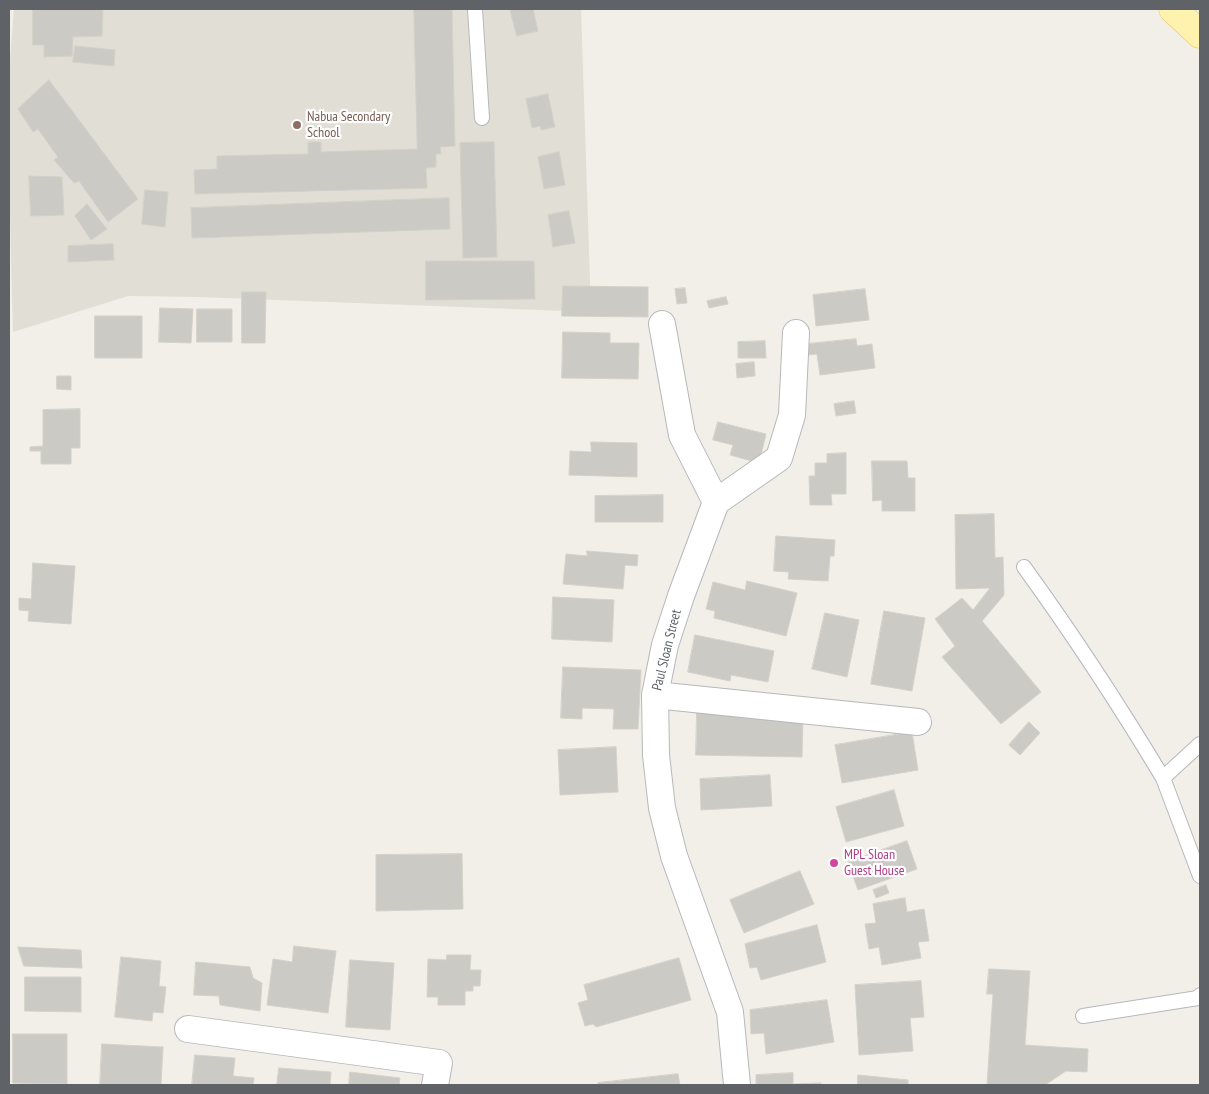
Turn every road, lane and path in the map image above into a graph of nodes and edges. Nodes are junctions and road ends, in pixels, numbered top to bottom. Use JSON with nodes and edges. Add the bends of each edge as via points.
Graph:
{"nodes":[{"id":1,"x":474,"y":9,"type":"edge"},
{"id":2,"x":1173,"y":9,"type":"edge"},
{"id":3,"x":1200,"y":34,"type":"edge"},
{"id":4,"x":482,"y":118,"type":"dead end"},
{"id":5,"x":662,"y":324,"type":"dead end"},
{"id":6,"x":796,"y":333,"type":"dead end"},
{"id":7,"x":716,"y":502,"type":"junction"},
{"id":8,"x":1024,"y":567,"type":"dead end"},
{"id":9,"x":655,"y":694,"type":"junction"},
{"id":10,"x":918,"y":722,"type":"dead end"},
{"id":11,"x":1200,"y":744,"type":"edge"},
{"id":12,"x":1163,"y":778,"type":"junction"},
{"id":13,"x":1200,"y":876,"type":"edge"},
{"id":14,"x":1200,"y":995,"type":"edge"},
{"id":15,"x":1083,"y":1016,"type":"dead end"},
{"id":16,"x":188,"y":1029,"type":"dead end"},
{"id":17,"x":437,"y":1074,"type":"edge"},
{"id":18,"x":737,"y":1085,"type":"edge"}],
"edges":[{"from":1,"to":4,"type":"lane"},
{"from":2,"to":3,"type":"main road"},
{"from":5,"to":7,"type":"street","via":[[682,435]]},
{"from":6,"to":7,"type":"street","via":[[792,415],[778,458]]},
{"from":7,"to":9,"type":"street","name":"Paul Sloan Street","via":[[665,645]]},
{"from":8,"to":12,"type":"lane","via":[[1076,639]]},
{"from":9,"to":10,"type":"street"},
{"from":9,"to":18,"type":"street","name":"Paul Sloan Street","via":[[656,755],[662,808],[674,856],[730,1012]]},
{"from":11,"to":12,"type":"lane"},
{"from":12,"to":13,"type":"lane"},
{"from":14,"to":15,"type":"lane","via":[[1198,998]]},
{"from":16,"to":17,"type":"street"}]}
